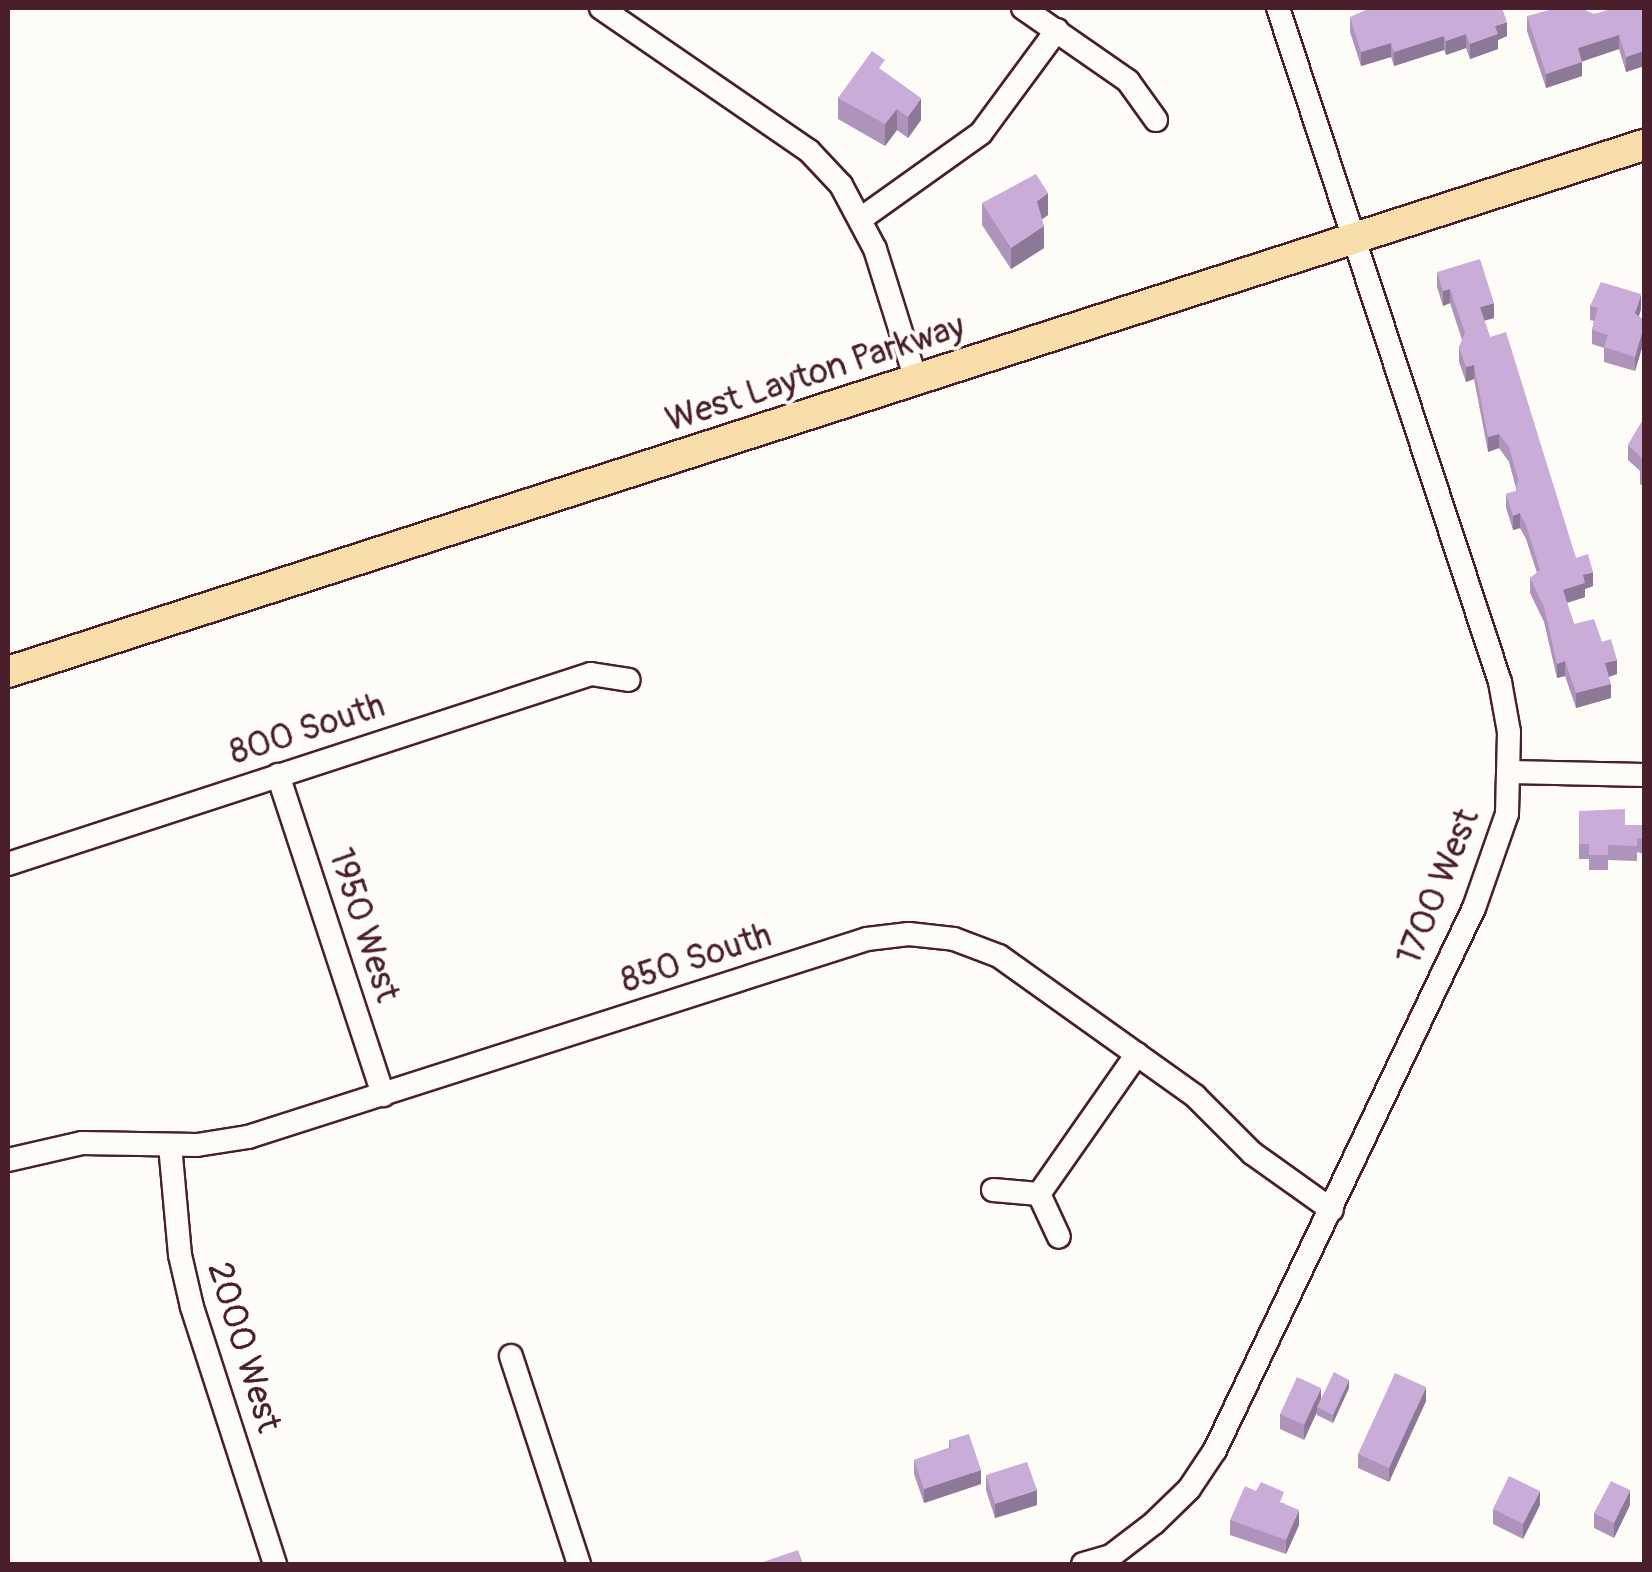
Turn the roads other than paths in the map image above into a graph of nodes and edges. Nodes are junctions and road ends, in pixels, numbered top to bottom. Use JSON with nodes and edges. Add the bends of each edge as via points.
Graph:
{"nodes":[{"id":1,"x":601,"y":8,"type":"edge"},
{"id":2,"x":1023,"y":8,"type":"edge"},
{"id":3,"x":1278,"y":8,"type":"edge"},
{"id":4,"x":1057,"y":30,"type":"junction"},
{"id":5,"x":1156,"y":120,"type":"dead end"},
{"id":6,"x":1644,"y":146,"type":"edge"},
{"id":7,"x":862,"y":218,"type":"junction"},
{"id":8,"x":1353,"y":240,"type":"junction"},
{"id":9,"x":916,"y":380,"type":"junction"},
{"id":10,"x":8,"y":672,"type":"edge"},
{"id":11,"x":629,"y":680,"type":"dead end"},
{"id":12,"x":1511,"y":772,"type":"junction"},
{"id":13,"x":1644,"y":775,"type":"edge"},
{"id":14,"x":278,"y":776,"type":"junction"},
{"id":15,"x":8,"y":864,"type":"edge"},
{"id":16,"x":1137,"y":1054,"type":"junction"},
{"id":17,"x":383,"y":1096,"type":"junction"},
{"id":18,"x":170,"y":1145,"type":"junction"},
{"id":19,"x":8,"y":1160,"type":"edge"},
{"id":20,"x":993,"y":1190,"type":"dead end"},
{"id":21,"x":1039,"y":1194,"type":"junction"},
{"id":22,"x":1332,"y":1210,"type":"junction"},
{"id":23,"x":1059,"y":1237,"type":"dead end"},
{"id":24,"x":511,"y":1356,"type":"dead end"},
{"id":25,"x":1114,"y":1560,"type":"edge"},
{"id":26,"x":275,"y":1564,"type":"edge"},
{"id":27,"x":579,"y":1564,"type":"edge"},
{"id":28,"x":1083,"y":1564,"type":"edge"}],
"edges":[{"from":1,"to":7,"type":"street","via":[[809,151]]},
{"from":2,"to":4,"type":"street"},
{"from":3,"to":8,"type":"street","name":"1700 West"},
{"from":4,"to":5,"type":"street","via":[[1128,81]]},
{"from":4,"to":7,"type":"street","via":[[981,133]]},
{"from":6,"to":8,"type":"main road","name":"West Layton Parkway"},
{"from":7,"to":9,"type":"street"},
{"from":8,"to":9,"type":"main road","name":"West Layton Parkway"},
{"from":8,"to":12,"type":"street","name":"1700 West","via":[[1500,682]]},
{"from":9,"to":10,"type":"main road","name":"West Layton Parkway"},
{"from":11,"to":14,"type":"street","name":"800 South","via":[[590,674]]},
{"from":12,"to":13,"type":"street"},
{"from":12,"to":22,"type":"street","name":"1700 West","via":[[1507,814],[1480,893]]},
{"from":14,"to":15,"type":"street","name":"800 South"},
{"from":14,"to":17,"type":"street","name":"1950 West"},
{"from":16,"to":17,"type":"street","name":"850 South","via":[[999,956],[954,938],[909,934],[867,939]]},
{"from":16,"to":21,"type":"street"},
{"from":16,"to":22,"type":"street","name":"850 South","via":[[1195,1096],[1252,1154]]},
{"from":17,"to":18,"type":"street","name":"850 South","via":[[248,1138]]},
{"from":18,"to":19,"type":"street","name":"850 South","via":[[82,1143]]},
{"from":18,"to":26,"type":"street","name":"2000 West","via":[[192,1307]]},
{"from":20,"to":21,"type":"street"},
{"from":21,"to":23,"type":"street"},
{"from":22,"to":25,"type":"street","name":"1700 West","via":[[1214,1450],[1189,1489]]},
{"from":24,"to":27,"type":"street"},
{"from":25,"to":28,"type":"street"}]}
